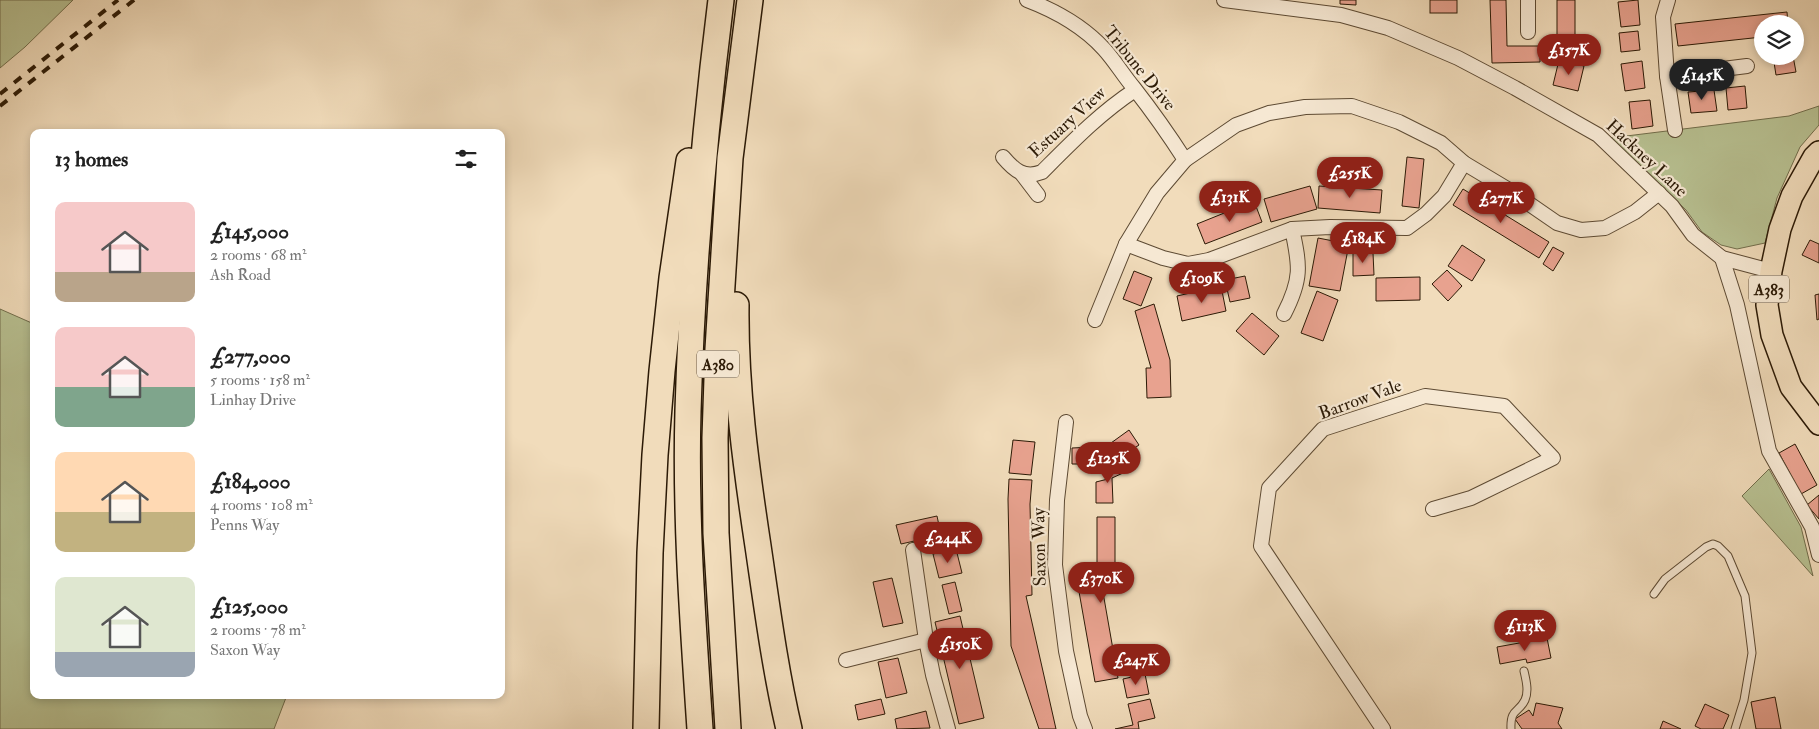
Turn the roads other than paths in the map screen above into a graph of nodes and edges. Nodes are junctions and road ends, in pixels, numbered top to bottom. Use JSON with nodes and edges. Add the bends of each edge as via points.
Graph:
{"nodes":[{"id":1,"x":721,"y":0,"type":"edge"},
{"id":2,"x":750,"y":0,"type":"edge"},
{"id":3,"x":1027,"y":0,"type":"edge"},
{"id":4,"x":1230,"y":0,"type":"edge"},
{"id":5,"x":1528,"y":0,"type":"edge"},
{"id":6,"x":1668,"y":0,"type":"edge"},
{"id":7,"x":1528,"y":32,"type":"dead end"},
{"id":8,"x":1747,"y":66,"type":"dead end"},
{"id":9,"x":1667,"y":76,"type":"junction"},
{"id":10,"x":710,"y":87,"type":"junction"},
{"id":11,"x":1135,"y":90,"type":"junction"},
{"id":12,"x":1675,"y":130,"type":"dead end"},
{"id":13,"x":1819,"y":152,"type":"edge"},
{"id":14,"x":1003,"y":157,"type":"dead end"},
{"id":15,"x":730,"y":158,"type":"junction"},
{"id":16,"x":1185,"y":160,"type":"junction"},
{"id":17,"x":1464,"y":163,"type":"junction"},
{"id":18,"x":1022,"y":174,"type":"junction"},
{"id":19,"x":1659,"y":193,"type":"junction"},
{"id":20,"x":1038,"y":195,"type":"dead end"},
{"id":21,"x":1292,"y":229,"type":"junction"},
{"id":22,"x":1126,"y":244,"type":"junction"},
{"id":23,"x":1722,"y":258,"type":"junction"},
{"id":24,"x":1772,"y":270,"type":"junction"},
{"id":25,"x":1284,"y":314,"type":"dead end"},
{"id":26,"x":1095,"y":320,"type":"dead end"},
{"id":27,"x":1066,"y":422,"type":"dead end"},
{"id":28,"x":1819,"y":424,"type":"edge"},
{"id":29,"x":1433,"y":509,"type":"dead end"},
{"id":30,"x":913,"y":550,"type":"dead end"},
{"id":31,"x":1819,"y":555,"type":"edge"},
{"id":32,"x":1654,"y":594,"type":"dead end"},
{"id":33,"x":926,"y":640,"type":"junction"},
{"id":34,"x":846,"y":660,"type":"dead end"},
{"id":35,"x":1524,"y":671,"type":"dead end"},
{"id":36,"x":646,"y":729,"type":"edge"},
{"id":37,"x":700,"y":729,"type":"edge"},
{"id":38,"x":728,"y":729,"type":"edge"},
{"id":39,"x":789,"y":729,"type":"edge"},
{"id":40,"x":948,"y":729,"type":"edge"},
{"id":41,"x":1085,"y":729,"type":"edge"},
{"id":42,"x":1383,"y":729,"type":"edge"},
{"id":43,"x":1511,"y":729,"type":"edge"},
{"id":44,"x":1735,"y":729,"type":"edge"}],
"edges":[{"from":1,"to":10,"type":"highway","number":"A380"},
{"from":2,"to":15,"type":"highway","number":"A380"},
{"from":3,"to":11,"type":"street","name":"Tribune Drive","via":[[1083,30],[1104,50]]},
{"from":4,"to":19,"type":"street","name":"Hackney Lane","via":[[1340,15],[1388,28],[1458,58],[1598,135]]},
{"from":5,"to":7,"type":"street"},
{"from":6,"to":9,"type":"street","via":[[1662,18]]},
{"from":8,"to":9,"type":"street"},
{"from":9,"to":12,"type":"street"},
{"from":10,"to":36,"type":"highway","number":"A380","via":[[687,167],[662,371],[650,543]]},
{"from":10,"to":37,"type":"highway","number":"A380","via":[[694,278],[688,412],[688,507]]},
{"from":11,"to":16,"type":"street","name":"Tribune Drive"},
{"from":11,"to":18,"type":"street","name":"Estuary View","via":[[1087,126],[1042,172]]},
{"from":13,"to":24,"type":"main road","number":"A383","via":[[1792,196],[1780,229]]},
{"from":14,"to":18,"type":"street","name":"Estuary View"},
{"from":15,"to":38,"type":"highway","number":"A380","via":[[715,438],[716,533]]},
{"from":15,"to":39,"type":"highway","number":"A380","via":[[737,248],[738,384],[766,600]]},
{"from":16,"to":17,"type":"street","via":[[1236,125],[1269,113],[1304,107],[1352,106],[1399,122],[1441,143]]},
{"from":16,"to":22,"type":"street","via":[[1157,193]]},
{"from":17,"to":19,"type":"street","via":[[1557,223],[1581,230],[1605,228],[1635,212]]},
{"from":17,"to":21,"type":"street","via":[[1444,196],[1407,228]]},
{"from":18,"to":20,"type":"street","name":"Estuary View"},
{"from":19,"to":23,"type":"street","name":"Hackney Lane","via":[[1693,235]]},
{"from":21,"to":22,"type":"street","via":[[1209,260],[1188,264]]},
{"from":21,"to":25,"type":"street","via":[[1298,258],[1298,281]]},
{"from":22,"to":26,"type":"street"},
{"from":23,"to":24,"type":"street","name":"Hackney Lane"},
{"from":23,"to":31,"type":"street","via":[[1737,305],[1769,451],[1812,527]]},
{"from":24,"to":28,"type":"main road","number":"A383","via":[[1767,305],[1772,335],[1791,387]]},
{"from":27,"to":41,"type":"street","name":"Saxon Way","via":[[1057,500],[1055,565],[1066,651]]},
{"from":29,"to":42,"type":"street","name":"Barrow Vale","via":[[1471,498],[1553,458],[1504,406],[1425,396],[1322,429],[1269,488],[1260,546]]},
{"from":30,"to":33,"type":"street"},
{"from":32,"to":44,"type":"lane","via":[[1665,578],[1706,547],[1718,546],[1728,556],[1745,596],[1752,653]]},
{"from":33,"to":34,"type":"street"},
{"from":33,"to":40,"type":"street"},
{"from":35,"to":43,"type":"lane","via":[[1525,701],[1514,710]]}]}
